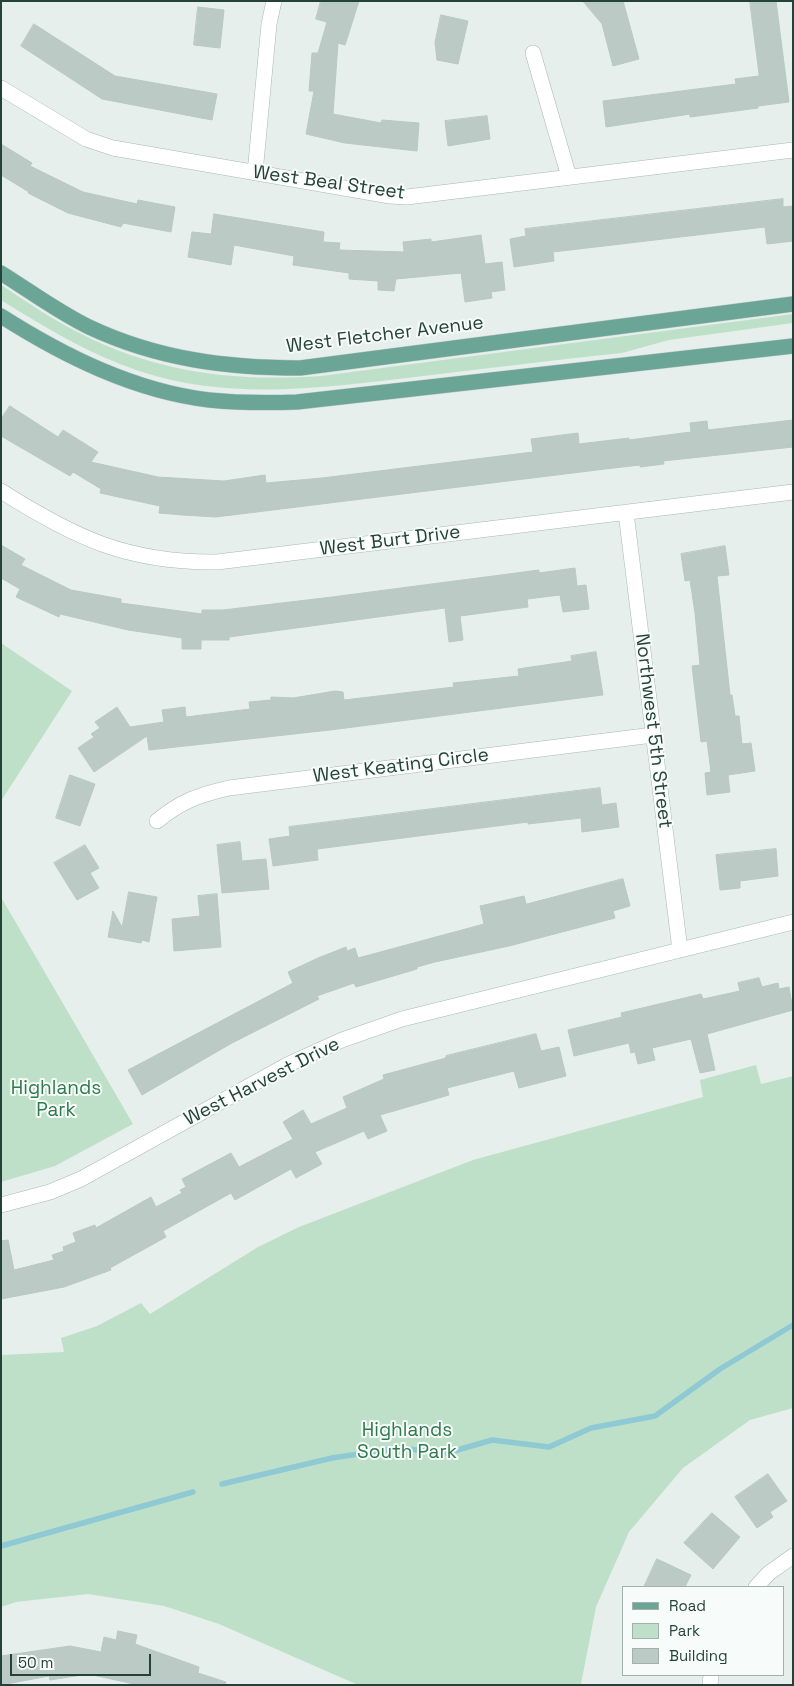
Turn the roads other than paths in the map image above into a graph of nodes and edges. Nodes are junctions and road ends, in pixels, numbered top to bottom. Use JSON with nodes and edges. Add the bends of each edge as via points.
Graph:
{"nodes":[{"id":1,"x":274,"y":1,"type":"edge"},
{"id":2,"x":533,"y":53,"type":"dead end"},
{"id":3,"x":1,"y":88,"type":"edge"},
{"id":4,"x":793,"y":150,"type":"edge"},
{"id":5,"x":255,"y":173,"type":"junction"},
{"id":6,"x":570,"y":177,"type":"junction"},
{"id":7,"x":1,"y":273,"type":"edge"},
{"id":8,"x":793,"y":304,"type":"edge"},
{"id":9,"x":1,"y":316,"type":"edge"},
{"id":10,"x":793,"y":346,"type":"edge"},
{"id":11,"x":1,"y":491,"type":"edge"},
{"id":12,"x":793,"y":492,"type":"edge"},
{"id":13,"x":626,"y":513,"type":"junction"},
{"id":14,"x":653,"y":735,"type":"junction"},
{"id":15,"x":157,"y":822,"type":"dead end"},
{"id":16,"x":793,"y":922,"type":"edge"},
{"id":17,"x":680,"y":950,"type":"junction"},
{"id":18,"x":1,"y":1205,"type":"edge"},
{"id":19,"x":793,"y":1556,"type":"edge"},
{"id":20,"x":757,"y":1586,"type":"edge"}],
"edges":[{"from":1,"to":5,"type":"street","via":[[268,24]]},
{"from":2,"to":6,"type":"street"},
{"from":3,"to":5,"type":"street","name":"West Beal Street","via":[[86,139],[113,148]]},
{"from":4,"to":6,"type":"street","name":"West Beal Street"},
{"from":5,"to":6,"type":"street","name":"West Beal Street","via":[[398,197]]},
{"from":7,"to":8,"type":"main road","name":"West Fletcher Avenue","via":[[60,311],[126,342],[166,356],[254,368],[300,368]]},
{"from":9,"to":10,"type":"main road","via":[[64,354],[135,382],[208,400],[250,403],[297,402]]},
{"from":11,"to":13,"type":"street","name":"West Burt Drive","via":[[80,536],[140,556],[184,562],[217,562]]},
{"from":12,"to":13,"type":"street","name":"West Burt Drive"},
{"from":13,"to":14,"type":"street","name":"Northwest 5th Street"},
{"from":14,"to":15,"type":"street","name":"West Keating Circle","via":[[229,788],[195,796],[174,807]]},
{"from":14,"to":17,"type":"street","name":"Northwest 5th Street"},
{"from":16,"to":17,"type":"street","name":"West Harvest Drive"},
{"from":17,"to":18,"type":"street","name":"West Harvest Drive","via":[[402,1019],[342,1040],[289,1064],[81,1179],[50,1192]]},
{"from":19,"to":20,"type":"street"}]}
